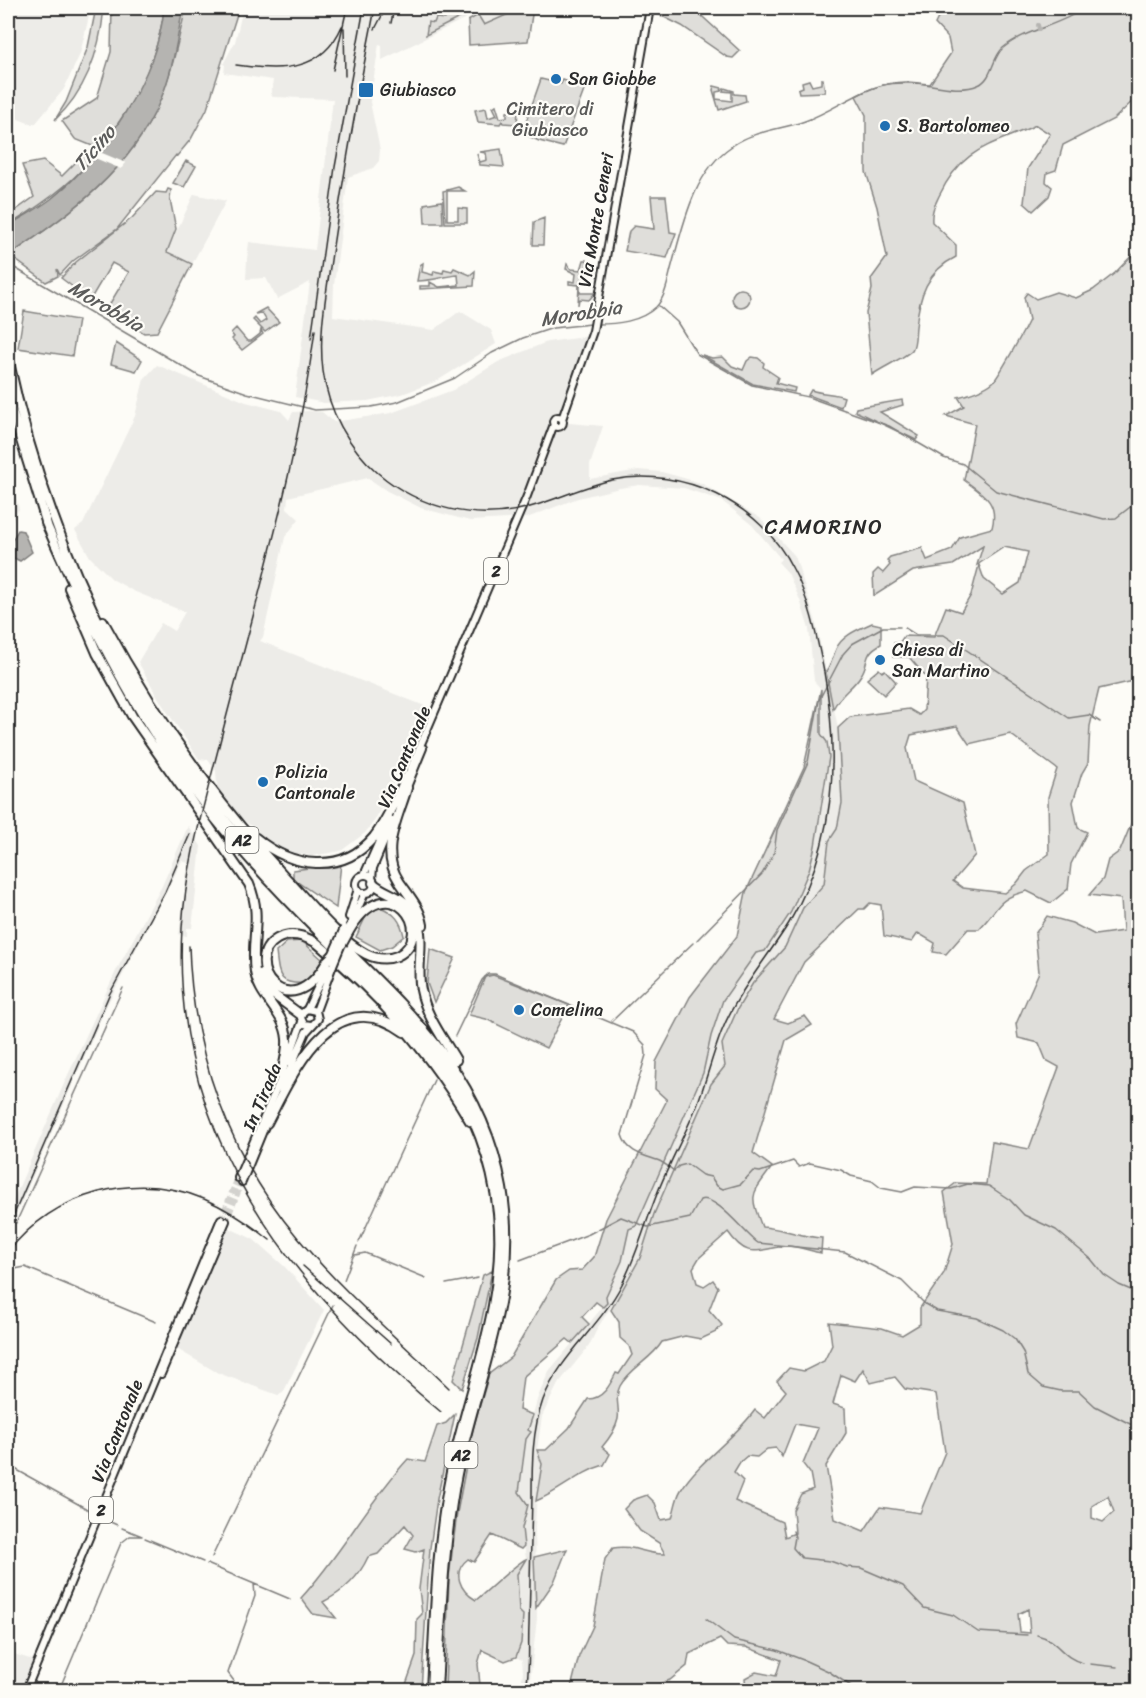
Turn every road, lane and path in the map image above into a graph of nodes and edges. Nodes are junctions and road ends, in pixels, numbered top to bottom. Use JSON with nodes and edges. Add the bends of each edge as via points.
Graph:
{"nodes":[{"id":1,"x":648,"y":8,"type":"edge"},
{"id":2,"x":8,"y":358,"type":"edge"},
{"id":3,"x":8,"y":398,"type":"edge"},
{"id":4,"x":556,"y":425,"type":"joint"},
{"id":5,"x":46,"y":497,"type":"junction"},
{"id":6,"x":46,"y":523,"type":"junction"},
{"id":7,"x":434,"y":719,"type":"junction"},
{"id":8,"x":407,"y":776,"type":"junction"},
{"id":9,"x":407,"y":788,"type":"junction"},
{"id":10,"x":230,"y":812,"type":"junction"},
{"id":11,"x":364,"y":875,"type":"junction"},
{"id":12,"x":372,"y":881,"type":"junction"},
{"id":13,"x":358,"y":889,"type":"junction"},
{"id":14,"x":365,"y":892,"type":"junction"},
{"id":15,"x":346,"y":931,"type":"junction"},
{"id":16,"x":342,"y":944,"type":"joint"},
{"id":17,"x":255,"y":956,"type":"junction"},
{"id":18,"x":420,"y":960,"type":"junction"},
{"id":19,"x":331,"y":961,"type":"junction"},
{"id":20,"x":316,"y":1011,"type":"junction"},
{"id":21,"x":303,"y":1015,"type":"junction"},
{"id":22,"x":311,"y":1025,"type":"junction"},
{"id":23,"x":425,"y":1051,"type":"junction"},
{"id":24,"x":281,"y":1076,"type":"junction"},
{"id":25,"x":267,"y":1123,"type":"junction"},
{"id":26,"x":488,"y":1145,"type":"junction"},
{"id":27,"x":223,"y":1220,"type":"tunnel mouth"},
{"id":28,"x":27,"y":1690,"type":"edge"},
{"id":29,"x":431,"y":1690,"type":"edge"},
{"id":30,"x":437,"y":1690,"type":"edge"}],
"edges":[{"from":1,"to":4,"type":"main road","name":"Via Monte Ceneri","via":[[596,315],[565,406],[560,418],[554,419]]},
{"from":2,"to":5,"type":"highway","number":"A2"},
{"from":3,"to":6,"type":"highway","number":"A2"},
{"from":4,"to":7,"type":"main road","name":"Via Cantonale","number":"2"},
{"from":5,"to":10,"type":"highway","number":"A2","via":[[87,591],[129,668]]},
{"from":5,"to":26,"type":"highway","number":"A2","via":[[70,562],[102,630],[138,697],[179,759],[269,871],[431,1036],[465,1085]]},
{"from":6,"to":17,"type":"highway","number":"A2","via":[[78,610],[122,699],[249,884],[257,911]]},
{"from":6,"to":26,"type":"highway","number":"A2","via":[[105,651],[178,769],[257,868],[426,1041],[463,1096]]},
{"from":7,"to":8,"type":"main road","name":"Via Cantonale","number":"2"},
{"from":7,"to":9,"type":"main road","name":"Via Cantonale","number":"2"},
{"from":8,"to":10,"type":"highway","number":"A2","via":[[372,838],[353,855],[334,862],[304,863],[282,856],[254,837]]},
{"from":8,"to":11,"type":"main road","name":"Via Cantonale","number":"2"},
{"from":9,"to":12,"type":"main road","name":"Via Cantonale","number":"2","via":[[373,868]]},
{"from":9,"to":18,"type":"highway","number":"A2","via":[[389,855],[394,872],[421,917]]},
{"from":10,"to":15,"type":"highway","number":"A2","via":[[284,875],[361,951],[381,958],[394,957],[408,946],[413,930],[404,909],[381,902],[361,912]]},
{"from":11,"to":12,"type":"main road"},
{"from":11,"to":13,"type":"main road","via":[[357,880]]},
{"from":12,"to":14,"type":"main road","via":[[371,890]]},
{"from":12,"to":18,"type":"highway","number":"A2","via":[[403,900],[414,913]]},
{"from":13,"to":14,"type":"main road"},
{"from":13,"to":15,"type":"main road"},
{"from":14,"to":15,"type":"main road"},
{"from":15,"to":16,"type":"highway","number":"A2","bridge":true},
{"from":15,"to":19,"type":"main road","bridge":true},
{"from":16,"to":19,"type":"main road","bridge":true},
{"from":17,"to":21,"type":"highway","number":"A2","via":[[268,989]]},
{"from":17,"to":24,"type":"highway","number":"A2","via":[[257,982],[286,1030]]},
{"from":18,"to":26,"type":"highway","number":"A2","via":[[419,982],[424,1002],[478,1101],[489,1126]]},
{"from":19,"to":20,"type":"main road"},
{"from":19,"to":21,"type":"main road"},
{"from":19,"to":23,"type":"highway","number":"A2","via":[[312,984],[297,992],[274,985],[264,966],[267,951],[276,939],[290,935],[308,938],[385,1008]]},
{"from":20,"to":21,"type":"main road"},
{"from":20,"to":22,"type":"main road","name":"In Tirada","via":[[318,1019]]},
{"from":21,"to":22,"type":"main road"},
{"from":21,"to":24,"type":"main road"},
{"from":22,"to":25,"type":"main road","name":"In Tirada"},
{"from":23,"to":25,"type":"highway","number":"A2","via":[[402,1030],[383,1021],[358,1018],[340,1023],[321,1035],[307,1051]]},
{"from":23,"to":26,"type":"highway","number":"A2"},
{"from":24,"to":25,"type":"main road","name":"In Tirada","via":[[240,1180]]},
{"from":26,"to":29,"type":"highway","number":"A2","via":[[497,1203],[499,1273],[490,1325],[446,1501],[435,1589]]},
{"from":26,"to":30,"type":"highway","number":"A2","via":[[506,1217],[506,1272],[498,1322],[464,1444],[449,1522]]},
{"from":27,"to":28,"type":"main road","name":"Via Cantonale","number":"2"}]}
